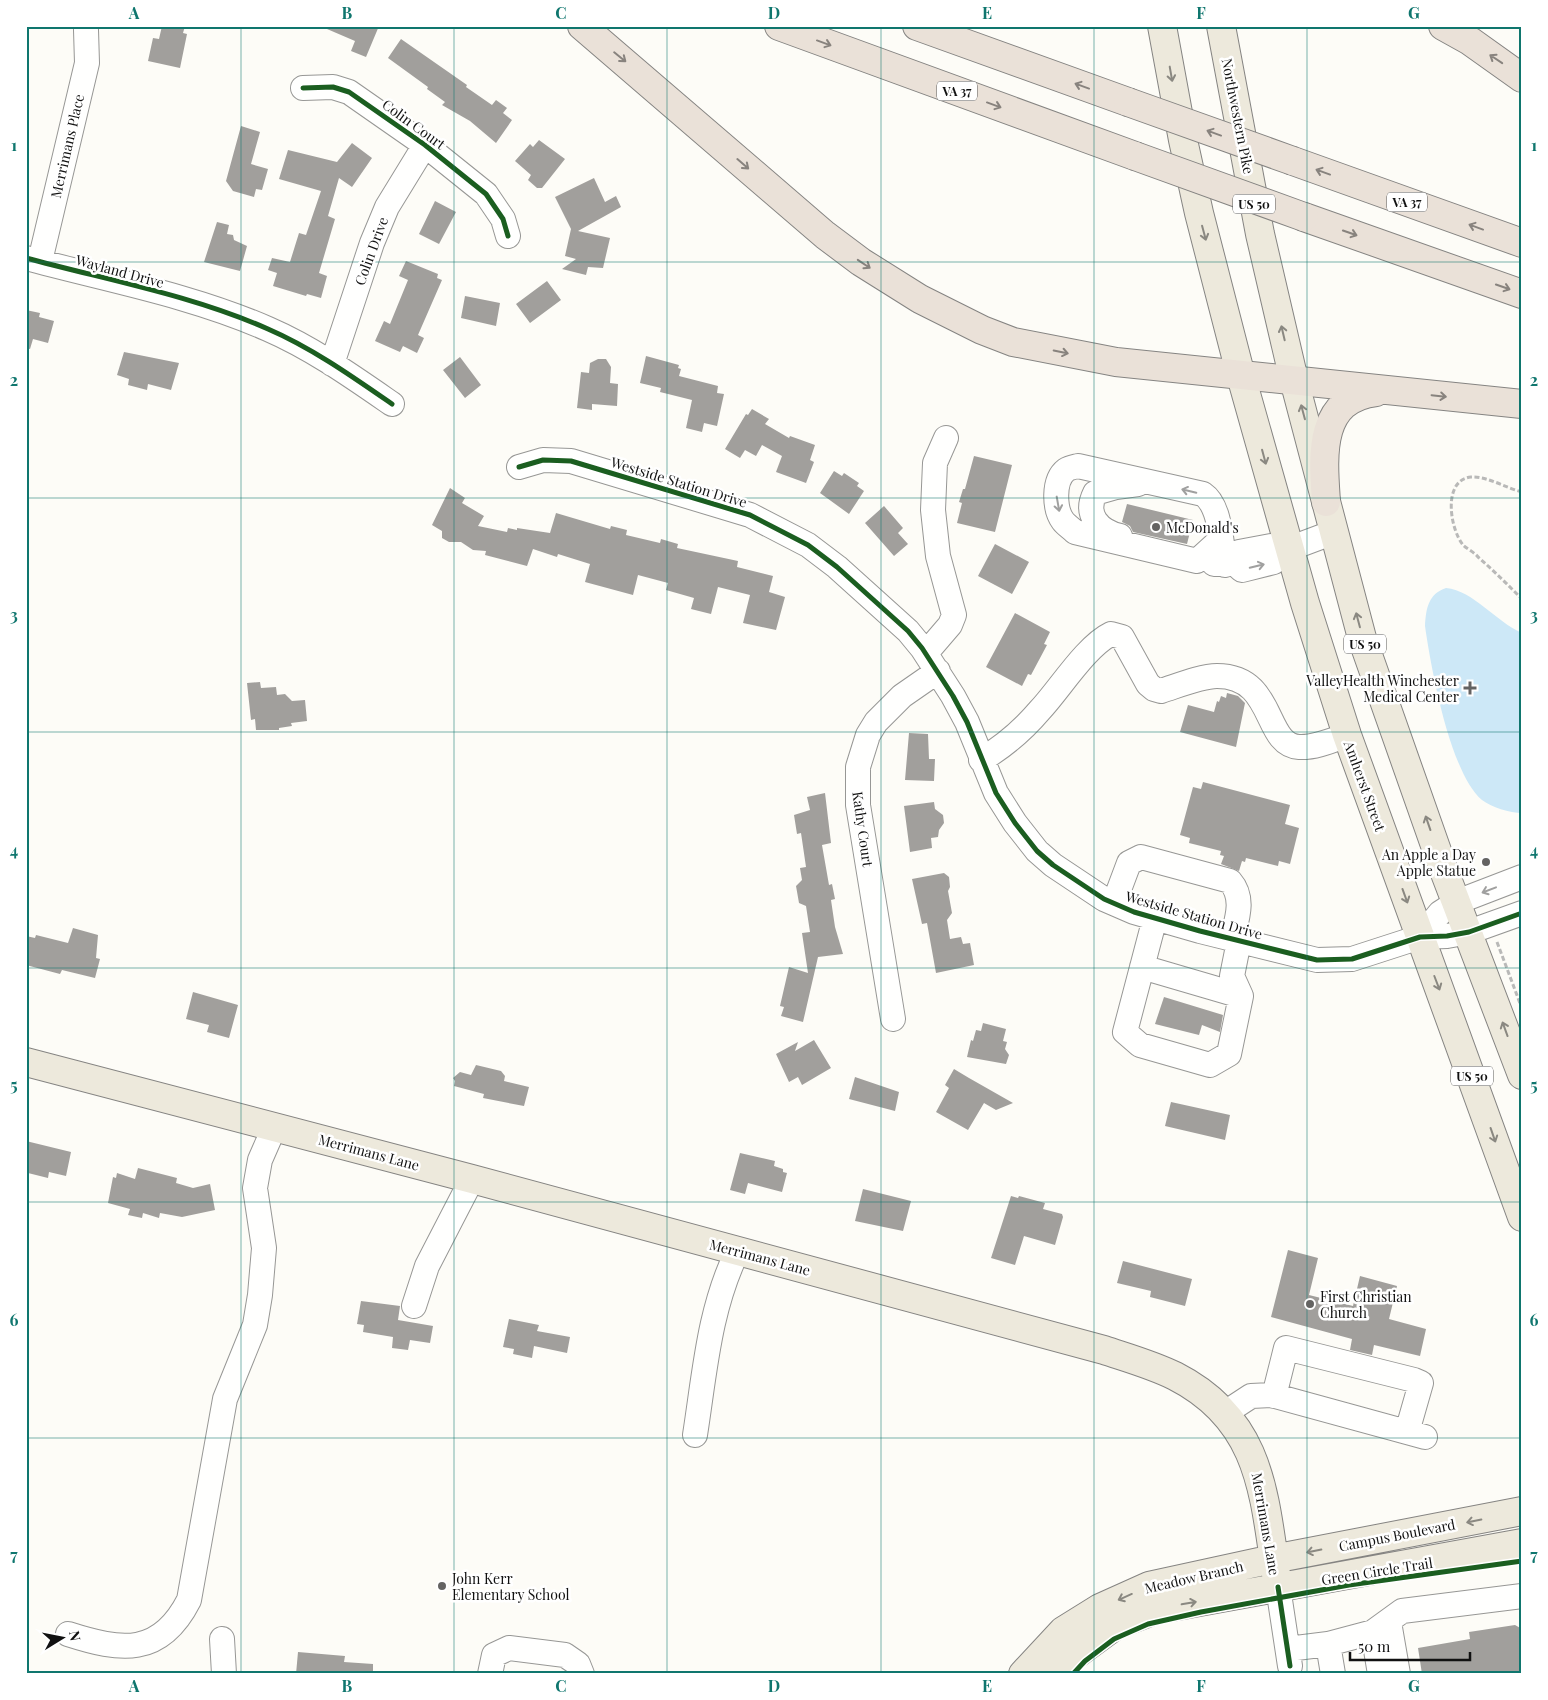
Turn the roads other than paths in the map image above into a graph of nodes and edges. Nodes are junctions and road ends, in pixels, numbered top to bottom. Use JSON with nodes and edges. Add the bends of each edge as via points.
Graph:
{"nodes":[{"id":1,"x":582,"y":26,"type":"edge"},
{"id":2,"x":779,"y":26,"type":"edge"},
{"id":3,"x":917,"y":26,"type":"edge"},
{"id":4,"x":1162,"y":26,"type":"edge"},
{"id":5,"x":1221,"y":26,"type":"edge"},
{"id":6,"x":1443,"y":26,"type":"edge"},
{"id":7,"x":86,"y":30,"type":"dead end"},
{"id":8,"x":1522,"y":78,"type":"edge"},
{"id":9,"x":303,"y":88,"type":"dead end"},
{"id":10,"x":425,"y":145,"type":"junction"},
{"id":11,"x":508,"y":236,"type":"dead end"},
{"id":12,"x":1522,"y":243,"type":"edge"},
{"id":13,"x":33,"y":260,"type":"edge"},
{"id":14,"x":1522,"y":294,"type":"edge"},
{"id":15,"x":332,"y":364,"type":"junction"},
{"id":16,"x":1241,"y":376,"type":"junction"},
{"id":17,"x":1294,"y":380,"type":"junction"},
{"id":18,"x":1391,"y":390,"type":"junction"},
{"id":19,"x":392,"y":404,"type":"dead end"},
{"id":20,"x":1522,"y":404,"type":"edge"},
{"id":21,"x":946,"y":438,"type":"dead end"},
{"id":22,"x":519,"y":467,"type":"dead end"},
{"id":23,"x":1152,"y":482,"type":"junction"},
{"id":24,"x":1326,"y":502,"type":"junction"},
{"id":25,"x":1334,"y":532,"type":"junction"},
{"id":26,"x":1220,"y":540,"type":"junction"},
{"id":27,"x":1283,"y":551,"type":"junction"},
{"id":28,"x":1192,"y":560,"type":"junction"},
{"id":29,"x":1229,"y":564,"type":"junction"},
{"id":30,"x":932,"y":662,"type":"junction"},
{"id":31,"x":1347,"y":735,"type":"junction"},
{"id":32,"x":981,"y":760,"type":"junction"},
{"id":33,"x":1522,"y":877,"type":"edge"},
{"id":34,"x":1457,"y":902,"type":"junction"},
{"id":35,"x":1114,"y":903,"type":"junction"},
{"id":36,"x":1522,"y":912,"type":"edge"},
{"id":37,"x":1155,"y":918,"type":"junction"},
{"id":38,"x":1469,"y":932,"type":"junction"},
{"id":39,"x":1420,"y":937,"type":"junction"},
{"id":40,"x":1235,"y":940,"type":"junction"},
{"id":41,"x":1142,"y":967,"type":"junction"},
{"id":42,"x":1241,"y":996,"type":"junction"},
{"id":43,"x":893,"y":1019,"type":"dead end"},
{"id":44,"x":26,"y":1062,"type":"edge"},
{"id":45,"x":1522,"y":1075,"type":"edge"},
{"id":46,"x":274,"y":1128,"type":"junction"},
{"id":47,"x":472,"y":1179,"type":"junction"},
{"id":48,"x":1522,"y":1216,"type":"edge"},
{"id":49,"x":738,"y":1250,"type":"junction"},
{"id":50,"x":414,"y":1306,"type":"dead end"},
{"id":51,"x":1274,"y":1396,"type":"junction"},
{"id":52,"x":1224,"y":1413,"type":"junction"},
{"id":53,"x":696,"y":1435,"type":"dead end"},
{"id":54,"x":1522,"y":1511,"type":"edge"},
{"id":55,"x":1522,"y":1543,"type":"edge"},
{"id":56,"x":1273,"y":1559,"type":"junction"},
{"id":57,"x":1278,"y":1587,"type":"junction"},
{"id":58,"x":1522,"y":1596,"type":"edge"},
{"id":59,"x":1381,"y":1627,"type":"junction"},
{"id":60,"x":68,"y":1634,"type":"dead end"},
{"id":61,"x":222,"y":1639,"type":"dead end"},
{"id":62,"x":1328,"y":1644,"type":"junction"},
{"id":63,"x":224,"y":1674,"type":"edge"},
{"id":64,"x":490,"y":1674,"type":"edge"},
{"id":65,"x":582,"y":1674,"type":"edge"},
{"id":66,"x":1023,"y":1674,"type":"edge"},
{"id":67,"x":1056,"y":1674,"type":"edge"},
{"id":68,"x":1333,"y":1674,"type":"edge"},
{"id":69,"x":1380,"y":1674,"type":"edge"},
{"id":70,"x":1398,"y":1674,"type":"edge"}],
"edges":[{"from":1,"to":16,"type":"highway","one_way":true,"via":[[825,235],[920,299],[1013,342],[1116,362]]},
{"from":2,"to":14,"type":"highway","number":"VA 37","one_way":true,"bridge":true},
{"from":12,"to":3,"type":"highway","number":"VA 37","one_way":true,"bridge":true},
{"from":4,"to":16,"type":"main road","number":"US 50","one_way":true,"via":[[1195,195]]},
{"from":17,"to":5,"type":"main road","name":"Northwestern Pike","number":"US 50","one_way":true,"via":[[1260,234]]},
{"from":8,"to":6,"type":"highway","one_way":true},
{"from":7,"to":13,"type":"street","name":"Merrimans Place","via":[[87,63]]},
{"from":9,"to":10,"type":"street","name":"Colin Court","via":[[334,87],[349,92]]},
{"from":10,"to":11,"type":"street","name":"Colin Court","via":[[486,194],[503,219]]},
{"from":10,"to":15,"type":"street","name":"Colin Drive","via":[[388,207],[375,236]]},
{"from":13,"to":15,"type":"street","name":"Wayland Drive","via":[[232,315],[269,329]]},
{"from":15,"to":19,"type":"street","name":"Wayland Drive"},
{"from":16,"to":17,"type":"highway"},
{"from":16,"to":27,"type":"main road","name":"Amherst Street","number":"US 50","one_way":true},
{"from":17,"to":18,"type":"highway"},
{"from":24,"to":17,"type":"main road","number":"US 50","one_way":true},
{"from":18,"to":20,"type":"highway","one_way":true},
{"from":18,"to":24,"type":"highway","via":[[1351,399],[1338,410],[1331,422],[1324,464]]},
{"from":21,"to":30,"type":"street","name":"Kathy Court","via":[[935,463],[933,510],[938,556],[954,615]]},
{"from":22,"to":30,"type":"street","name":"Westside Station Drive","via":[[543,460],[571,461],[750,515],[808,545],[837,567],[908,631]]},
{"from":26,"to":23,"type":"street","one_way":true,"via":[[1211,500],[1203,494]]},
{"from":23,"to":28,"type":"street","via":[[1095,493],[1091,502],[1092,515],[1107,532],[1179,551]]},
{"from":23,"to":28,"type":"street","one_way":true,"via":[[1078,466],[1067,470],[1060,478],[1056,494],[1058,511],[1062,520],[1075,532]]},
{"from":24,"to":25,"type":"main road","number":"US 50"},
{"from":25,"to":27,"type":"street"},
{"from":34,"to":25,"type":"main road","number":"US 50","one_way":true,"via":[[1362,638]]},
{"from":26,"to":28,"type":"street"},
{"from":26,"to":29,"type":"street"},
{"from":27,"to":29,"type":"street","via":[[1274,562],[1242,570]]},
{"from":27,"to":31,"type":"main road","name":"Amherst Street","number":"US 50"},
{"from":28,"to":29,"type":"street"},
{"from":30,"to":32,"type":"street","name":"Westside Station Drive","via":[[967,722]]},
{"from":30,"to":43,"type":"street","name":"Kathy Court","via":[[876,722],[868,735],[858,767],[858,805]]},
{"from":31,"to":32,"type":"street","via":[[1300,748],[1288,745],[1281,739],[1259,696],[1247,683],[1232,678],[1215,676],[1154,689],[1122,637],[1111,634],[1079,663],[1040,711],[1011,739]]},
{"from":31,"to":39,"type":"main road","name":"Amherst Street","number":"US 50","one_way":true},
{"from":32,"to":35,"type":"street","name":"Westside Station Drive","via":[[996,793],[1037,851],[1075,881]]},
{"from":33,"to":34,"type":"street","one_way":true},
{"from":34,"to":38,"type":"main road","number":"US 50"},
{"from":34,"to":39,"type":"street","via":[[1440,912]]},
{"from":35,"to":37,"type":"street","name":"Westside Station Drive"},
{"from":35,"to":40,"type":"street","via":[[1129,863],[1141,857],[1230,881],[1237,889],[1239,912]]},
{"from":36,"to":38,"type":"street"},
{"from":37,"to":40,"type":"street","name":"Westside Station Drive"},
{"from":37,"to":41,"type":"street"},
{"from":38,"to":39,"type":"street"},
{"from":45,"to":38,"type":"main road","number":"US 50","one_way":true},
{"from":39,"to":40,"type":"street","name":"Westside Station Drive","via":[[1352,959],[1317,960]]},
{"from":39,"to":48,"type":"main road","name":"Amherst Street","number":"US 50","one_way":true},
{"from":40,"to":42,"type":"street","via":[[1232,976]]},
{"from":41,"to":42,"type":"street"},
{"from":41,"to":42,"type":"street","via":[[1125,1032],[1140,1046],[1210,1065],[1229,1054]]},
{"from":44,"to":46,"type":"main road","name":"Merrimans Lane"},
{"from":46,"to":47,"type":"main road","name":"Merrimans Lane"},
{"from":46,"to":60,"type":"street","via":[[260,1160],[255,1188],[264,1248],[255,1326],[234,1372],[226,1399],[189,1600],[170,1629],[141,1644],[104,1646]]},
{"from":47,"to":49,"type":"main road","name":"Merrimans Lane"},
{"from":47,"to":50,"type":"street","via":[[427,1266]]},
{"from":49,"to":52,"type":"main road","name":"Merrimans Lane","via":[[1104,1350],[1154,1367],[1191,1385]]},
{"from":49,"to":53,"type":"street","via":[[716,1303]]},
{"from":51,"to":51,"type":"street","via":[[1416,1435],[1421,1383],[1286,1348]]},
{"from":51,"to":52,"type":"street","via":[[1251,1396]]},
{"from":52,"to":56,"type":"main road","name":"Merrimans Lane","via":[[1238,1429],[1255,1462],[1265,1501]]},
{"from":54,"to":56,"type":"main road","name":"Campus Boulevard","one_way":true},
{"from":55,"to":57,"type":"main road"},
{"from":56,"to":57,"type":"main road","name":"Merrimans Lane"},
{"from":56,"to":66,"type":"main road","name":"Meadow Branch","one_way":true,"via":[[1149,1586],[1100,1608],[1063,1631]]},
{"from":57,"to":62,"type":"street","name":"Merrimans Lane","via":[[1289,1658]]},
{"from":67,"to":57,"type":"main road","name":"Meadow Branch","one_way":true,"via":[[1075,1655],[1116,1625],[1155,1610]]},
{"from":58,"to":59,"type":"street","via":[[1402,1611]]},
{"from":59,"to":62,"type":"street"},
{"from":59,"to":69,"type":"street"},
{"from":59,"to":70,"type":"street"},
{"from":61,"to":63,"type":"street"},
{"from":62,"to":68,"type":"street"},
{"from":64,"to":65,"type":"street","via":[[494,1655],[509,1648],[569,1656],[578,1664]]}]}
